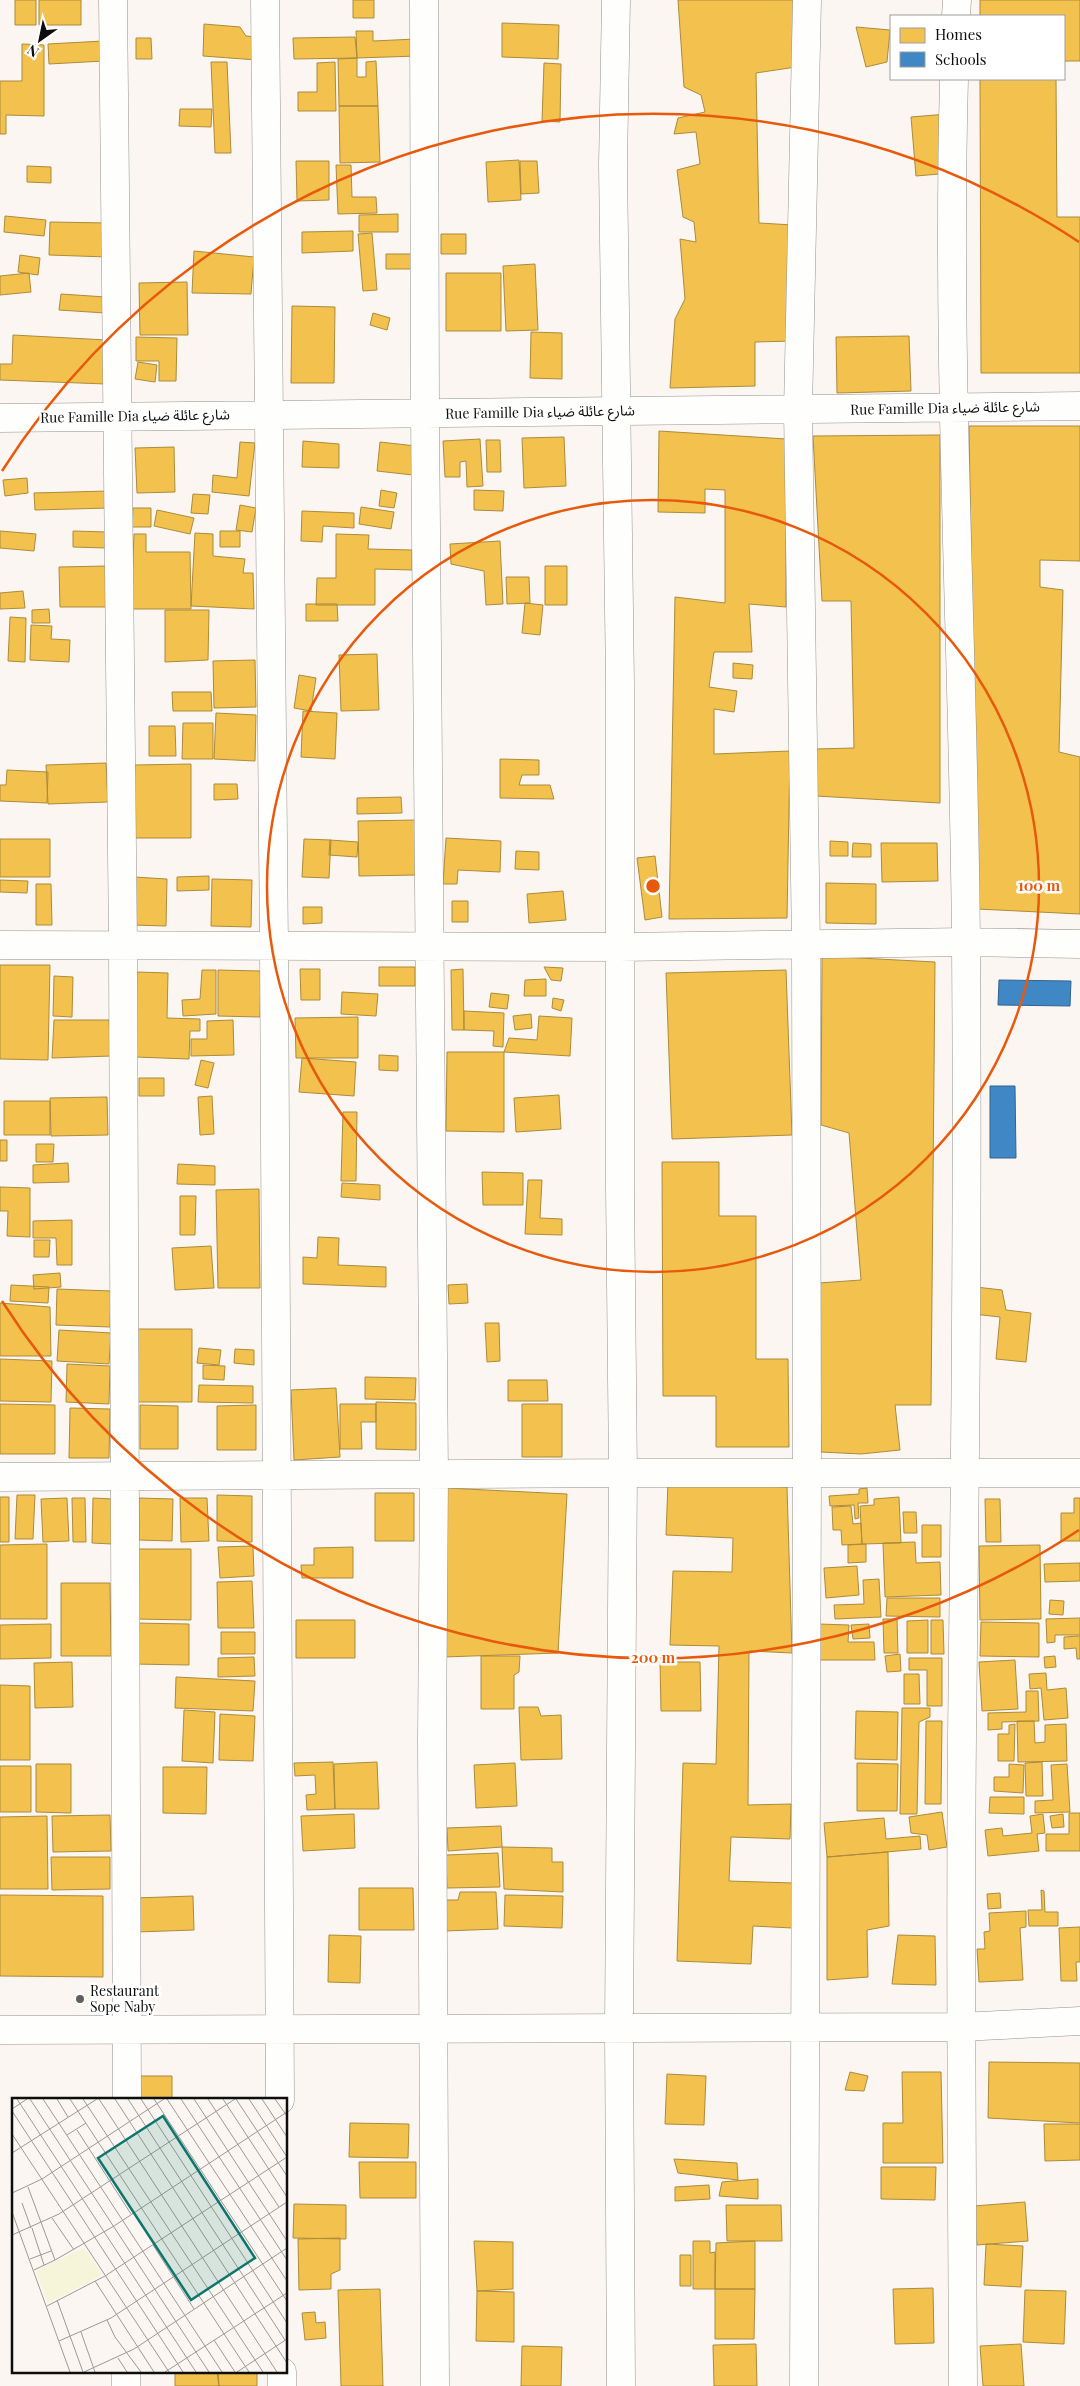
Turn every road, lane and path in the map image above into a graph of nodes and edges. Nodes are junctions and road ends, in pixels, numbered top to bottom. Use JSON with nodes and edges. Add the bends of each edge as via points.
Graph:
{"nodes":[{"id":1,"x":113,"y":0,"type":"edge"},
{"id":2,"x":265,"y":0,"type":"edge"},
{"id":3,"x":424,"y":0,"type":"edge"},
{"id":4,"x":616,"y":0,"type":"edge"},
{"id":5,"x":806,"y":0,"type":"edge"},
{"id":6,"x":956,"y":0,"type":"edge"},
{"id":7,"x":956,"y":15,"type":"edge"},
{"id":8,"x":954,"y":80,"type":"edge"},
{"id":9,"x":1080,"y":406,"type":"edge"},
{"id":10,"x":952,"y":407,"type":"junction"},
{"id":11,"x":798,"y":410,"type":"junction"},
{"id":12,"x":616,"y":411,"type":"junction"},
{"id":13,"x":425,"y":413,"type":"junction"},
{"id":14,"x":268,"y":415,"type":"junction"},
{"id":15,"x":119,"y":417,"type":"junction"},
{"id":16,"x":0,"y":418,"type":"edge"},
{"id":17,"x":966,"y":942,"type":"junction"},
{"id":18,"x":806,"y":944,"type":"junction"},
{"id":19,"x":1080,"y":944,"type":"edge"},
{"id":20,"x":0,"y":945,"type":"edge"},
{"id":21,"x":123,"y":946,"type":"junction"},
{"id":22,"x":274,"y":946,"type":"junction"},
{"id":23,"x":429,"y":946,"type":"junction"},
{"id":24,"x":619,"y":947,"type":"junction"},
{"id":25,"x":623,"y":1473,"type":"junction"},
{"id":26,"x":965,"y":1473,"type":"junction"},
{"id":27,"x":1080,"y":1473,"type":"edge"},
{"id":28,"x":434,"y":1474,"type":"junction"},
{"id":29,"x":807,"y":1474,"type":"junction"},
{"id":30,"x":275,"y":1475,"type":"junction"},
{"id":31,"x":0,"y":1476,"type":"edge"},
{"id":32,"x":124,"y":1476,"type":"junction"},
{"id":33,"x":1080,"y":2021,"type":"edge"},
{"id":34,"x":961,"y":2027,"type":"junction"},
{"id":35,"x":433,"y":2028,"type":"junction"},
{"id":36,"x":619,"y":2028,"type":"junction"},
{"id":37,"x":804,"y":2028,"type":"junction"},
{"id":38,"x":127,"y":2029,"type":"junction"},
{"id":39,"x":0,"y":2030,"type":"edge"},
{"id":40,"x":280,"y":2030,"type":"junction"},
{"id":41,"x":127,"y":2098,"type":"edge"},
{"id":42,"x":280,"y":2098,"type":"edge"},
{"id":43,"x":435,"y":2386,"type":"edge"},
{"id":44,"x":621,"y":2386,"type":"edge"},
{"id":45,"x":804,"y":2386,"type":"edge"},
{"id":46,"x":963,"y":2386,"type":"edge"}],
"edges":[{"from":1,"to":15,"type":"street"},
{"from":2,"to":14,"type":"street"},
{"from":3,"to":13,"type":"street"},
{"from":4,"to":12,"type":"street","via":[[613,165]]},
{"from":5,"to":11,"type":"street"},
{"from":6,"to":7,"type":"street"},
{"from":8,"to":10,"type":"street"},
{"from":9,"to":10,"type":"street","name":"Rue Famille Dia شارع عائلة ضياء"},
{"from":10,"to":11,"type":"street","name":"Rue Famille Dia شارع عائلة ضياء"},
{"from":10,"to":17,"type":"street"},
{"from":11,"to":12,"type":"street","name":"Rue Famille Dia شارع عائلة ضياء"},
{"from":11,"to":18,"type":"street"},
{"from":12,"to":13,"type":"street","name":"Rue Famille Dia شارع عائلة ضياء"},
{"from":12,"to":24,"type":"street"},
{"from":13,"to":14,"type":"street","name":"Rue Famille Dia شارع عائلة ضياء"},
{"from":13,"to":23,"type":"street"},
{"from":14,"to":15,"type":"street","name":"Rue Famille Dia شارع عائلة ضياء"},
{"from":14,"to":22,"type":"street"},
{"from":15,"to":16,"type":"street","name":"Rue Famille Dia شارع عائلة ضياء"},
{"from":15,"to":21,"type":"street"},
{"from":17,"to":18,"type":"street"},
{"from":17,"to":19,"type":"street"},
{"from":17,"to":26,"type":"street"},
{"from":18,"to":24,"type":"street"},
{"from":18,"to":29,"type":"street"},
{"from":20,"to":21,"type":"street"},
{"from":21,"to":22,"type":"street"},
{"from":21,"to":32,"type":"street"},
{"from":22,"to":23,"type":"street"},
{"from":22,"to":30,"type":"street"},
{"from":23,"to":24,"type":"street"},
{"from":23,"to":28,"type":"street"},
{"from":24,"to":25,"type":"street"},
{"from":25,"to":28,"type":"street"},
{"from":25,"to":29,"type":"street"},
{"from":25,"to":36,"type":"street"},
{"from":26,"to":27,"type":"street"},
{"from":26,"to":29,"type":"street"},
{"from":26,"to":34,"type":"street"},
{"from":28,"to":30,"type":"street"},
{"from":28,"to":35,"type":"street"},
{"from":29,"to":37,"type":"street"},
{"from":30,"to":32,"type":"street"},
{"from":30,"to":40,"type":"street"},
{"from":31,"to":32,"type":"street"},
{"from":32,"to":38,"type":"street"},
{"from":33,"to":34,"type":"street"},
{"from":34,"to":37,"type":"street"},
{"from":34,"to":46,"type":"street"},
{"from":35,"to":36,"type":"street"},
{"from":35,"to":40,"type":"street"},
{"from":35,"to":43,"type":"street"},
{"from":36,"to":37,"type":"street"},
{"from":36,"to":44,"type":"street"},
{"from":37,"to":45,"type":"street"},
{"from":38,"to":39,"type":"street"},
{"from":38,"to":40,"type":"street"},
{"from":38,"to":41,"type":"street"},
{"from":40,"to":42,"type":"street"}]}
